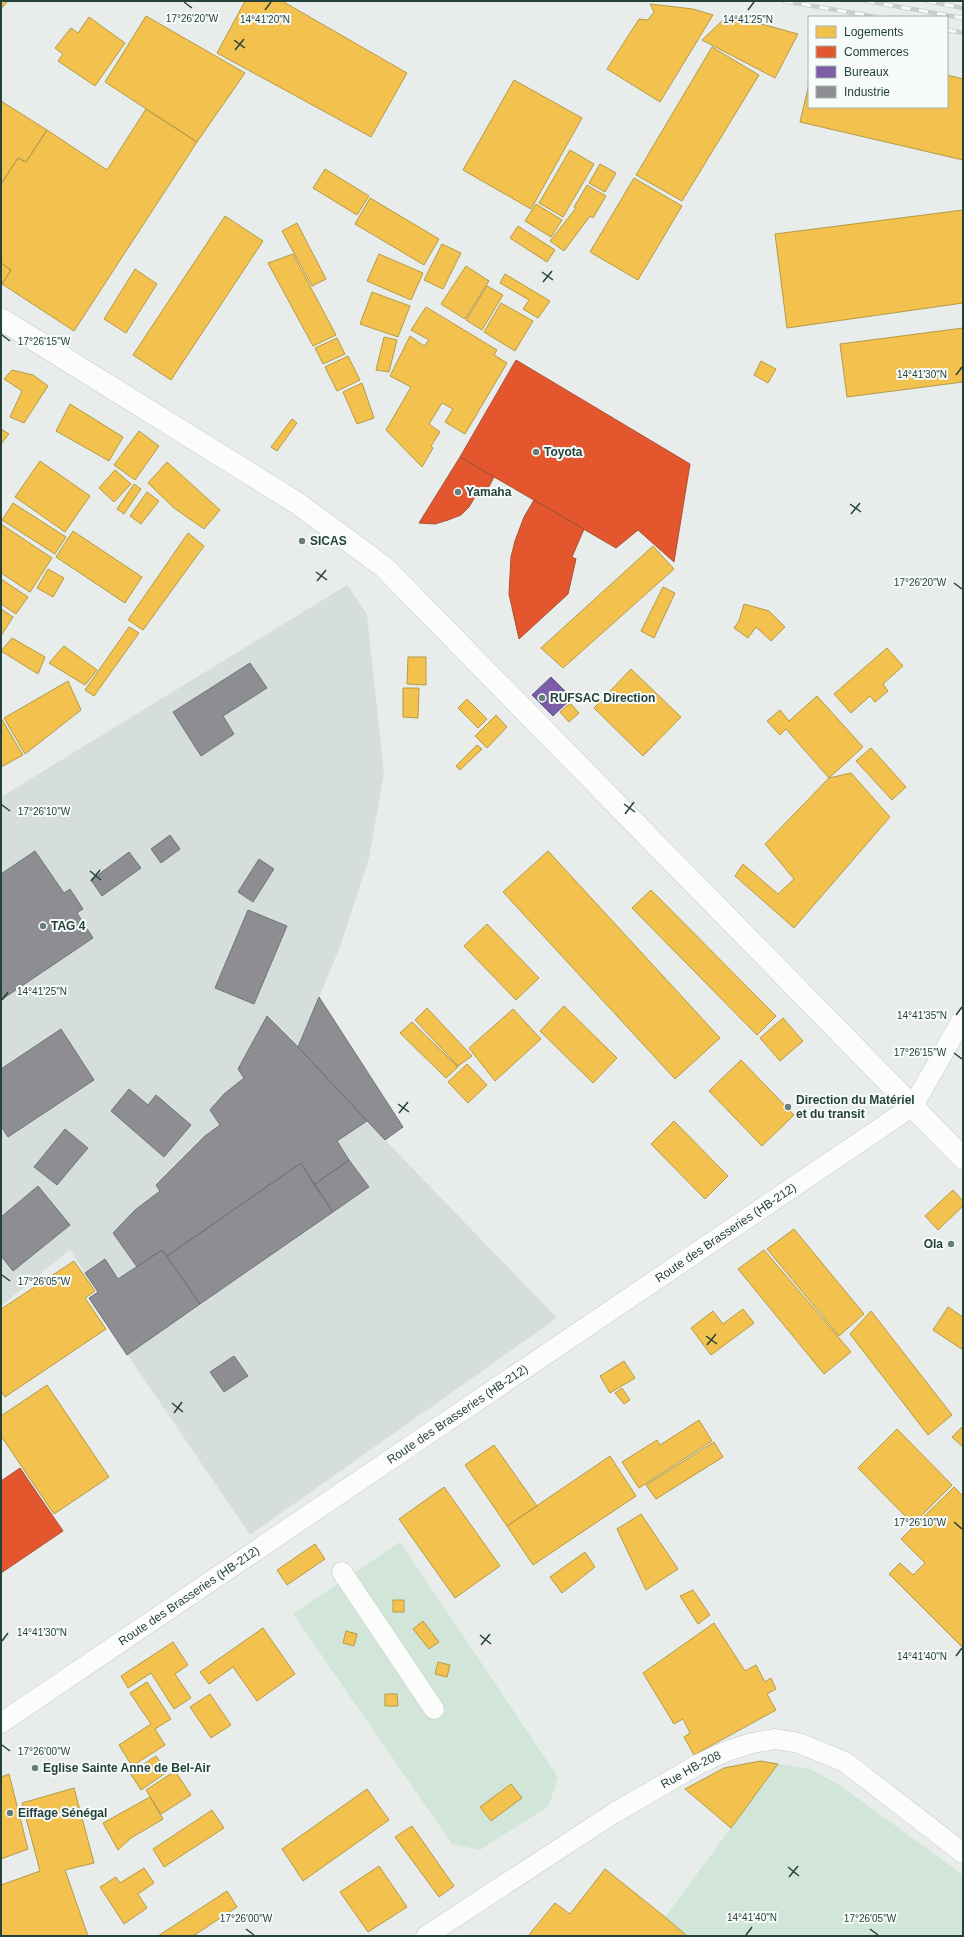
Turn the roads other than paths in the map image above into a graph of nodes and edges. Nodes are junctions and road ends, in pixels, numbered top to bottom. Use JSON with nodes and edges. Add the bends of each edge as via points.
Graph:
{"nodes":[{"id":1,"x":1,"y":318,"type":"edge"},
{"id":2,"x":963,"y":1018,"type":"edge"},
{"id":3,"x":913,"y":1106,"type":"junction"},
{"id":4,"x":963,"y":1158,"type":"edge"},
{"id":5,"x":342,"y":1572,"type":"dead end"},
{"id":6,"x":434,"y":1709,"type":"dead end"},
{"id":7,"x":1,"y":1723,"type":"edge"},
{"id":8,"x":963,"y":1853,"type":"edge"},
{"id":9,"x":426,"y":1936,"type":"edge"}],
"edges":[{"from":1,"to":3,"type":"street","via":[[297,503],[384,567]]},
{"from":2,"to":3,"type":"street"},
{"from":3,"to":4,"type":"street"},
{"from":3,"to":7,"type":"street","name":"Route des Brasseries (HB-212)"},
{"from":5,"to":6,"type":"street"},
{"from":8,"to":9,"type":"street","name":"Rue HB-208","via":[[845,1762],[798,1743],[767,1740],[727,1751],[699,1764],[614,1813]]}]}
